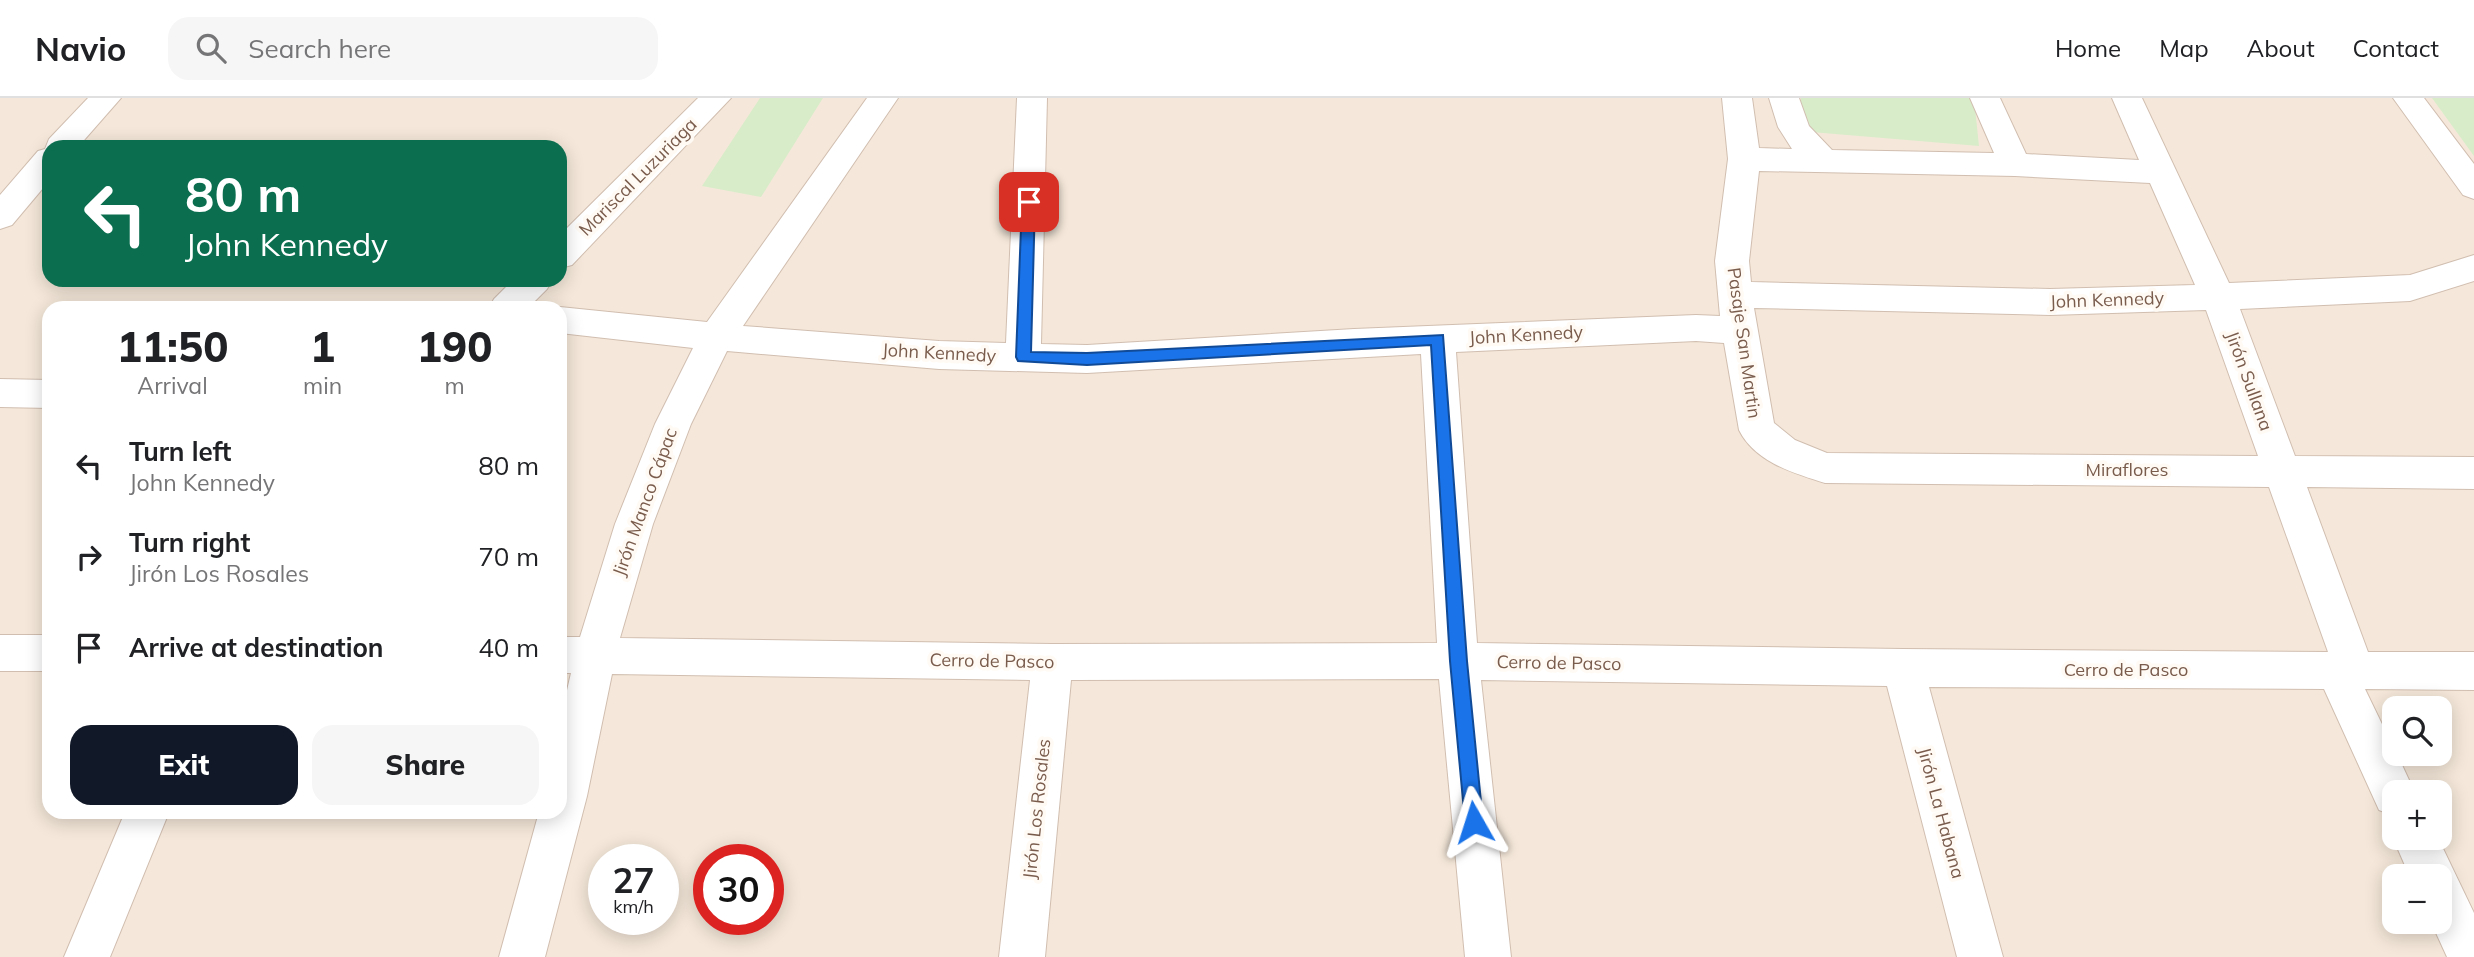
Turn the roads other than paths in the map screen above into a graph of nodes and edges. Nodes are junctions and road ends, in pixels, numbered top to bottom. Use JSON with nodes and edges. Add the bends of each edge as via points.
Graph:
{"nodes":[{"id":1,"x":106,"y":98,"type":"edge"},
{"id":2,"x":716,"y":98,"type":"edge"},
{"id":3,"x":883,"y":98,"type":"edge"},
{"id":4,"x":1032,"y":98,"type":"edge"},
{"id":5,"x":1737,"y":98,"type":"edge"},
{"id":6,"x":1784,"y":98,"type":"edge"},
{"id":7,"x":1985,"y":98,"type":"edge"},
{"id":8,"x":2127,"y":98,"type":"edge"},
{"id":9,"x":2408,"y":98,"type":"edge"},
{"id":10,"x":67,"y":140,"type":"edge"},
{"id":11,"x":1744,"y":159,"type":"junction"},
{"id":12,"x":1825,"y":161,"type":"junction"},
{"id":13,"x":2015,"y":165,"type":"junction"},
{"id":14,"x":42,"y":167,"type":"edge"},
{"id":15,"x":2163,"y":172,"type":"junction"},
{"id":16,"x":2474,"y":187,"type":"edge"},
{"id":17,"x":0,"y":217,"type":"edge"},
{"id":18,"x":567,"y":249,"type":"edge"},
{"id":19,"x":2474,"y":268,"type":"edge"},
{"id":20,"x":528,"y":287,"type":"edge"},
{"id":21,"x":1737,"y":295,"type":"junction"},
{"id":22,"x":2218,"y":297,"type":"junction"},
{"id":23,"x":513,"y":301,"type":"edge"},
{"id":24,"x":567,"y":321,"type":"edge"},
{"id":25,"x":1739,"y":331,"type":"junction"},
{"id":26,"x":716,"y":337,"type":"junction"},
{"id":27,"x":1438,"y":339,"type":"junction"},
{"id":28,"x":1023,"y":357,"type":"junction"},
{"id":29,"x":0,"y":393,"type":"edge"},
{"id":30,"x":42,"y":394,"type":"edge"},
{"id":31,"x":1782,"y":451,"type":"joint"},
{"id":32,"x":2283,"y":471,"type":"junction"},
{"id":33,"x":2474,"y":473,"type":"edge"},
{"id":34,"x":0,"y":653,"type":"edge"},
{"id":35,"x":42,"y":653,"type":"edge"},
{"id":36,"x":578,"y":655,"type":"edge"},
{"id":37,"x":1458,"y":661,"type":"junction"},
{"id":38,"x":1052,"y":662,"type":"junction"},
{"id":39,"x":1903,"y":668,"type":"junction"},
{"id":40,"x":2346,"y":671,"type":"junction"},
{"id":41,"x":2474,"y":671,"type":"edge"},
{"id":42,"x":567,"y":774,"type":"edge"},
{"id":43,"x":2388,"y":780,"type":"edge"},
{"id":44,"x":144,"y":819,"type":"edge"},
{"id":45,"x":559,"y":819,"type":"edge"},
{"id":46,"x":2452,"y":917,"type":"edge"},
{"id":47,"x":87,"y":957,"type":"edge"},
{"id":48,"x":522,"y":957,"type":"edge"},
{"id":49,"x":1022,"y":957,"type":"edge"},
{"id":50,"x":1488,"y":957,"type":"edge"},
{"id":51,"x":1980,"y":957,"type":"edge"},
{"id":52,"x":2471,"y":957,"type":"edge"}],
"edges":[{"from":1,"to":10,"type":"street"},
{"from":2,"to":18,"type":"street","name":"Mariscal Luzuriaga"},
{"from":3,"to":26,"type":"street","name":"Jirón Manco Cápac"},
{"from":4,"to":28,"type":"street"},
{"from":5,"to":11,"type":"street","name":"Pasaje San Martin"},
{"from":6,"to":12,"type":"street","via":[[1790,125]]},
{"from":7,"to":13,"type":"street"},
{"from":8,"to":15,"type":"street","name":"Jirón Sullana"},
{"from":9,"to":16,"type":"street"},
{"from":11,"to":12,"type":"street"},
{"from":11,"to":21,"type":"street","name":"Pasaje San Martin","via":[[1732,261]]},
{"from":12,"to":13,"type":"street"},
{"from":13,"to":15,"type":"street"},
{"from":14,"to":17,"type":"street"},
{"from":15,"to":22,"type":"street","name":"Jirón Sullana"},
{"from":19,"to":22,"type":"street","name":"John Kennedy","via":[[2410,288]]},
{"from":20,"to":23,"type":"street"},
{"from":21,"to":22,"type":"street","name":"John Kennedy","via":[[2050,302]]},
{"from":21,"to":25,"type":"street","name":"Pasaje San Martin"},
{"from":22,"to":32,"type":"street","name":"Jirón Sullana"},
{"from":24,"to":26,"type":"street","name":"John Kennedy"},
{"from":25,"to":27,"type":"street","name":"John Kennedy","via":[[1696,328]]},
{"from":25,"to":31,"type":"street","name":"Pasaje San Martin","via":[[1757,430]]},
{"from":26,"to":28,"type":"street","name":"John Kennedy"},
{"from":26,"to":36,"type":"street","name":"Jirón Manco Cápac","via":[[673,424]]},
{"from":27,"to":28,"type":"street","name":"John Kennedy","via":[[1087,359]]},
{"from":27,"to":37,"type":"street"},
{"from":29,"to":30,"type":"street"},
{"from":31,"to":32,"type":"street","name":"Miraflores","via":[[1825,468]]},
{"from":32,"to":33,"type":"street","name":"Miraflores"},
{"from":32,"to":40,"type":"street","name":"Jirón Sullana"},
{"from":34,"to":35,"type":"street"},
{"from":36,"to":38,"type":"street","name":"Cerro de Pasco"},
{"from":36,"to":42,"type":"street","name":"Jirón Manco Cápac"},
{"from":37,"to":38,"type":"street","name":"Cerro de Pasco"},
{"from":37,"to":39,"type":"street","name":"Cerro de Pasco"},
{"from":37,"to":50,"type":"street"},
{"from":38,"to":49,"type":"street","name":"Jirón Los Rosales"},
{"from":39,"to":40,"type":"street","name":"Cerro de Pasco"},
{"from":39,"to":51,"type":"street","name":"Jirón La Habana"},
{"from":40,"to":41,"type":"street","name":"Cerro de Pasco"},
{"from":40,"to":43,"type":"street","name":"Jirón Sullana"},
{"from":44,"to":47,"type":"street"},
{"from":45,"to":48,"type":"street","name":"Jirón Manco Cápac"},
{"from":46,"to":52,"type":"street"}]}
